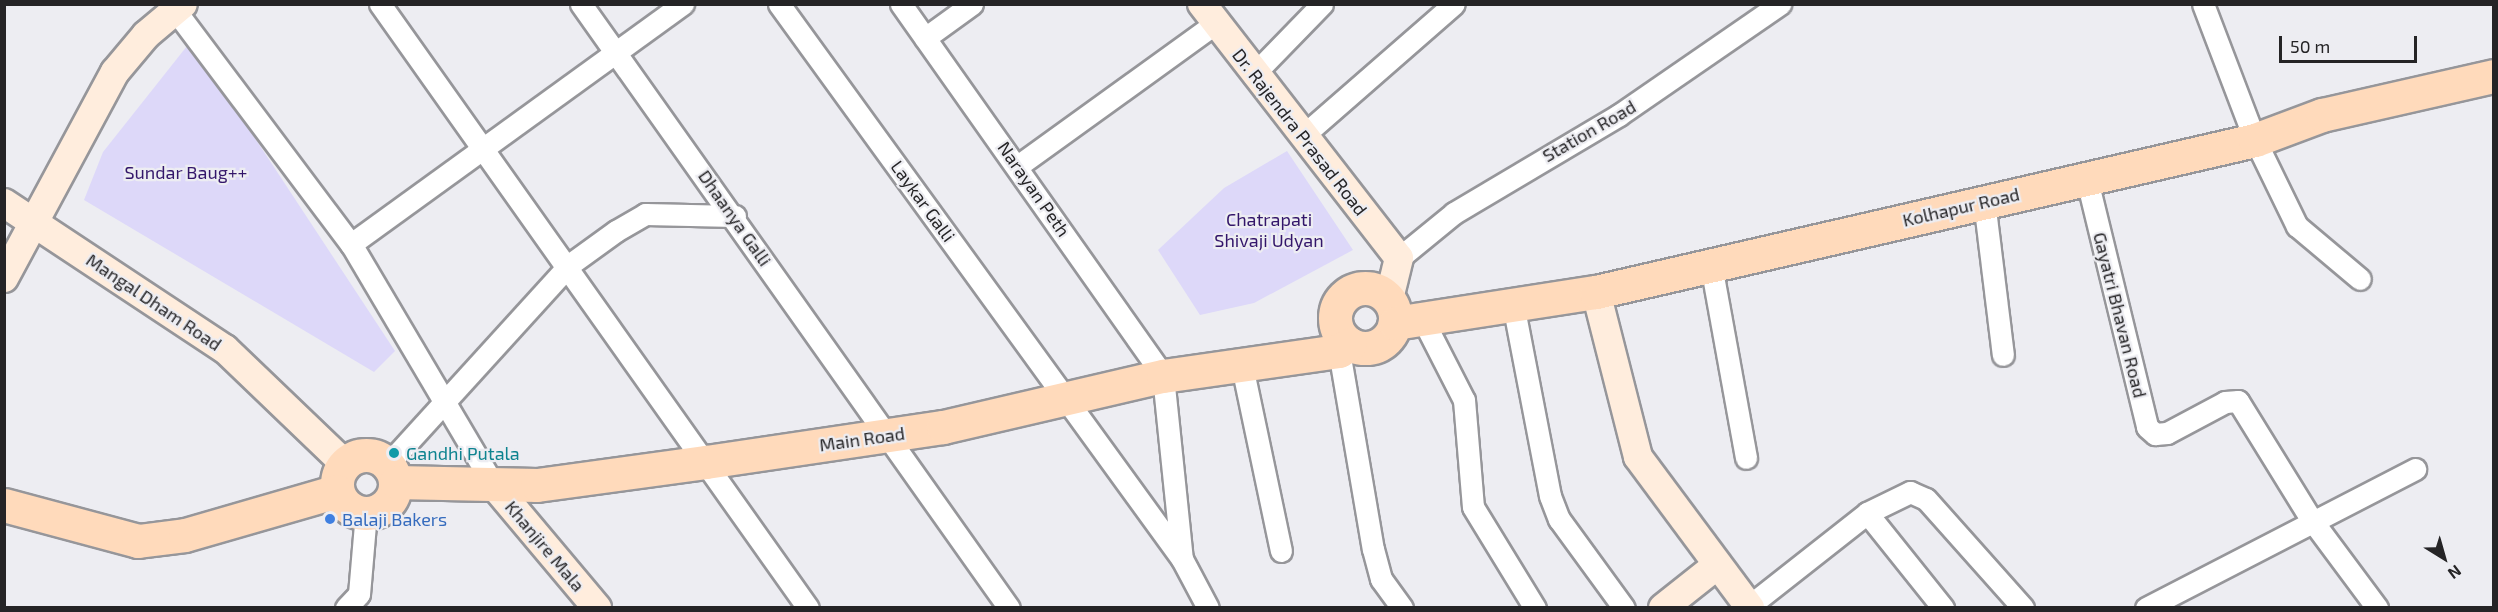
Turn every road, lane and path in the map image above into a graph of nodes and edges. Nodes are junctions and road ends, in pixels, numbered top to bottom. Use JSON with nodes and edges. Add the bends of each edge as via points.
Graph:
{"nodes":[{"id":1,"x":380,"y":4,"type":"edge"},
{"id":2,"x":581,"y":4,"type":"edge"},
{"id":3,"x":683,"y":4,"type":"edge"},
{"id":4,"x":779,"y":4,"type":"edge"},
{"id":5,"x":901,"y":4,"type":"edge"},
{"id":6,"x":972,"y":4,"type":"edge"},
{"id":7,"x":1322,"y":4,"type":"edge"},
{"id":8,"x":1454,"y":4,"type":"edge"},
{"id":9,"x":1780,"y":4,"type":"edge"},
{"id":10,"x":2203,"y":4,"type":"edge"},
{"id":11,"x":179,"y":7,"type":"edge"},
{"id":12,"x":1209,"y":14,"type":"edge"},
{"id":13,"x":925,"y":38,"type":"junction"},
{"id":14,"x":616,"y":53,"type":"junction"},
{"id":15,"x":1253,"y":75,"type":"junction"},
{"id":16,"x":2493,"y":76,"type":"edge"},
{"id":17,"x":1306,"y":133,"type":"junction"},
{"id":18,"x":2255,"y":140,"type":"junction"},
{"id":19,"x":484,"y":146,"type":"junction"},
{"id":20,"x":1019,"y":165,"type":"junction"},
{"id":21,"x":2087,"y":180,"type":"junction"},
{"id":22,"x":1984,"y":201,"type":"junction"},
{"id":23,"x":4,"y":203,"type":"edge"},
{"id":24,"x":735,"y":216,"type":"junction"},
{"id":25,"x":32,"y":223,"type":"junction"},
{"id":26,"x":351,"y":244,"type":"junction"},
{"id":27,"x":1399,"y":258,"type":"junction"},
{"id":28,"x":569,"y":265,"type":"junction"},
{"id":29,"x":1711,"y":265,"type":"junction"},
{"id":30,"x":4,"y":278,"type":"edge"},
{"id":31,"x":2360,"y":279,"type":"dead end"},
{"id":32,"x":1596,"y":292,"type":"junction"},
{"id":33,"x":1514,"y":309,"type":"junction"},
{"id":34,"x":1402,"y":314,"type":"junction"},
{"id":35,"x":1338,"y":349,"type":"junction"},
{"id":36,"x":2003,"y":355,"type":"dead end"},
{"id":37,"x":1242,"y":366,"type":"junction"},
{"id":38,"x":1163,"y":375,"type":"junction"},
{"id":39,"x":1065,"y":399,"type":"junction"},
{"id":40,"x":443,"y":401,"type":"junction"},
{"id":41,"x":884,"y":436,"type":"junction"},
{"id":42,"x":1746,"y":458,"type":"dead end"},
{"id":43,"x":706,"y":462,"type":"junction"},
{"id":44,"x":2415,"y":469,"type":"dead end"},
{"id":45,"x":392,"y":473,"type":"junction"},
{"id":46,"x":341,"y":477,"type":"junction"},
{"id":47,"x":493,"y":484,"type":"junction"},
{"id":48,"x":4,"y":505,"type":"edge"},
{"id":49,"x":366,"y":513,"type":"junction"},
{"id":50,"x":1868,"y":513,"type":"junction"},
{"id":51,"x":2310,"y":519,"type":"junction"},
{"id":52,"x":1281,"y":551,"type":"dead end"},
{"id":53,"x":1182,"y":559,"type":"junction"},
{"id":54,"x":1716,"y":566,"type":"junction"},
{"id":55,"x":358,"y":603,"type":"edge"},
{"id":56,"x":1750,"y":607,"type":"edge"},
{"id":57,"x":597,"y":608,"type":"edge"},
{"id":58,"x":808,"y":608,"type":"edge"},
{"id":59,"x":1009,"y":608,"type":"edge"},
{"id":60,"x":1208,"y":608,"type":"edge"},
{"id":61,"x":1402,"y":608,"type":"edge"},
{"id":62,"x":1535,"y":608,"type":"edge"},
{"id":63,"x":1624,"y":608,"type":"edge"},
{"id":64,"x":1663,"y":608,"type":"edge"},
{"id":65,"x":1943,"y":608,"type":"edge"},
{"id":66,"x":2023,"y":608,"type":"edge"},
{"id":67,"x":2146,"y":608,"type":"edge"},
{"id":68,"x":2377,"y":608,"type":"edge"}],
"edges":[{"from":1,"to":19,"type":"street"},
{"from":2,"to":14,"type":"street","name":"Dhaanya Galli"},
{"from":3,"to":14,"type":"street"},
{"from":4,"to":39,"type":"street","name":"Laykar Galli"},
{"from":5,"to":13,"type":"street","name":"Narayan Peth"},
{"from":6,"to":13,"type":"street"},
{"from":7,"to":15,"type":"street"},
{"from":8,"to":17,"type":"street"},
{"from":9,"to":27,"type":"street","name":"Station Road","via":[[1619,115],[1454,213]]},
{"from":10,"to":18,"type":"street"},
{"from":11,"to":25,"type":"main road","via":[[115,72]]},
{"from":11,"to":26,"type":"street"},
{"from":12,"to":15,"type":"main road","name":"Dr. Rajendra Prasad Road"},
{"from":12,"to":20,"type":"street"},
{"from":13,"to":20,"type":"street","name":"Narayan Peth"},
{"from":14,"to":19,"type":"street"},
{"from":14,"to":24,"type":"street","name":"Dhaanya Galli"},
{"from":15,"to":17,"type":"main road","name":"Dr. Rajendra Prasad Road"},
{"from":16,"to":18,"type":"main road","name":"Kolhapur Road","via":[[2322,115]]},
{"from":17,"to":27,"type":"main road","name":"Dr. Rajendra Prasad Road"},
{"from":18,"to":21,"type":"main road","name":"Kolhapur Road"},
{"from":18,"to":31,"type":"street","via":[[2297,226]]},
{"from":19,"to":26,"type":"street"},
{"from":19,"to":28,"type":"street"},
{"from":20,"to":38,"type":"street","name":"Narayan Peth"},
{"from":21,"to":22,"type":"main road","name":"Kolhapur Road"},
{"from":21,"to":51,"type":"street","name":"Gayatri Bhavan Road","via":[[2147,427],[2155,434],[2167,433],[2238,401]]},
{"from":22,"to":29,"type":"main road","name":"Kolhapur Road"},
{"from":22,"to":36,"type":"street"},
{"from":23,"to":25,"type":"main road","name":"Mangal Dham Road"},
{"from":24,"to":28,"type":"street","via":[[645,214]]},
{"from":24,"to":41,"type":"street","name":"Dhaanya Galli"},
{"from":25,"to":30,"type":"main road"},
{"from":25,"to":46,"type":"main road","name":"Mangal Dham Road","via":[[225,350]]},
{"from":26,"to":40,"type":"street"},
{"from":27,"to":34,"type":"main road"},
{"from":28,"to":40,"type":"street"},
{"from":28,"to":43,"type":"street"},
{"from":29,"to":32,"type":"main road","name":"Kolhapur Road"},
{"from":29,"to":42,"type":"street"},
{"from":32,"to":33,"type":"main road","name":"Kolhapur Road"},
{"from":32,"to":54,"type":"main road","via":[[1638,457]]},
{"from":33,"to":34,"type":"main road","name":"Kolhapur Road"},
{"from":33,"to":63,"type":"street","via":[[1550,496],[1559,519]]},
{"from":34,"to":35,"type":"main road","via":[[1380,344]]},
{"from":34,"to":35,"type":"main road","via":[[1366,287],[1342,298],[1335,323]]},
{"from":34,"to":62,"type":"street","via":[[1464,400],[1473,507]]},
{"from":35,"to":37,"type":"main road","name":"Main Road"},
{"from":35,"to":61,"type":"street","via":[[1373,549],[1381,579]]},
{"from":37,"to":38,"type":"main road","name":"Main Road"},
{"from":37,"to":52,"type":"street"},
{"from":38,"to":39,"type":"main road","name":"Main Road"},
{"from":38,"to":53,"type":"street"},
{"from":39,"to":41,"type":"main road","name":"Main Road"},
{"from":39,"to":53,"type":"street","name":"Laykar Galli"},
{"from":40,"to":45,"type":"street"},
{"from":40,"to":47,"type":"street"},
{"from":41,"to":43,"type":"main road","name":"Main Road"},
{"from":41,"to":59,"type":"street","name":"Dhaanya Galli"},
{"from":43,"to":47,"type":"main road","name":"Main Road","via":[[537,485]]},
{"from":43,"to":58,"type":"street"},
{"from":44,"to":51,"type":"street"},
{"from":45,"to":46,"type":"main road","via":[[362,455]]},
{"from":45,"to":47,"type":"main road","name":"Main Road"},
{"from":45,"to":49,"type":"main road","via":[[391,501]]},
{"from":46,"to":48,"type":"main road","via":[[185,535],[138,541]]},
{"from":46,"to":49,"type":"main road","via":[[347,507]]},
{"from":47,"to":57,"type":"main road","name":"Khanjire Mala"},
{"from":49,"to":55,"type":"street"},
{"from":50,"to":56,"type":"street"},
{"from":50,"to":65,"type":"street"},
{"from":50,"to":66,"type":"street","via":[[1910,492],[1926,499]]},
{"from":51,"to":67,"type":"street"},
{"from":51,"to":68,"type":"street"},
{"from":53,"to":60,"type":"street"},
{"from":54,"to":56,"type":"main road"},
{"from":54,"to":64,"type":"main road"}]}
